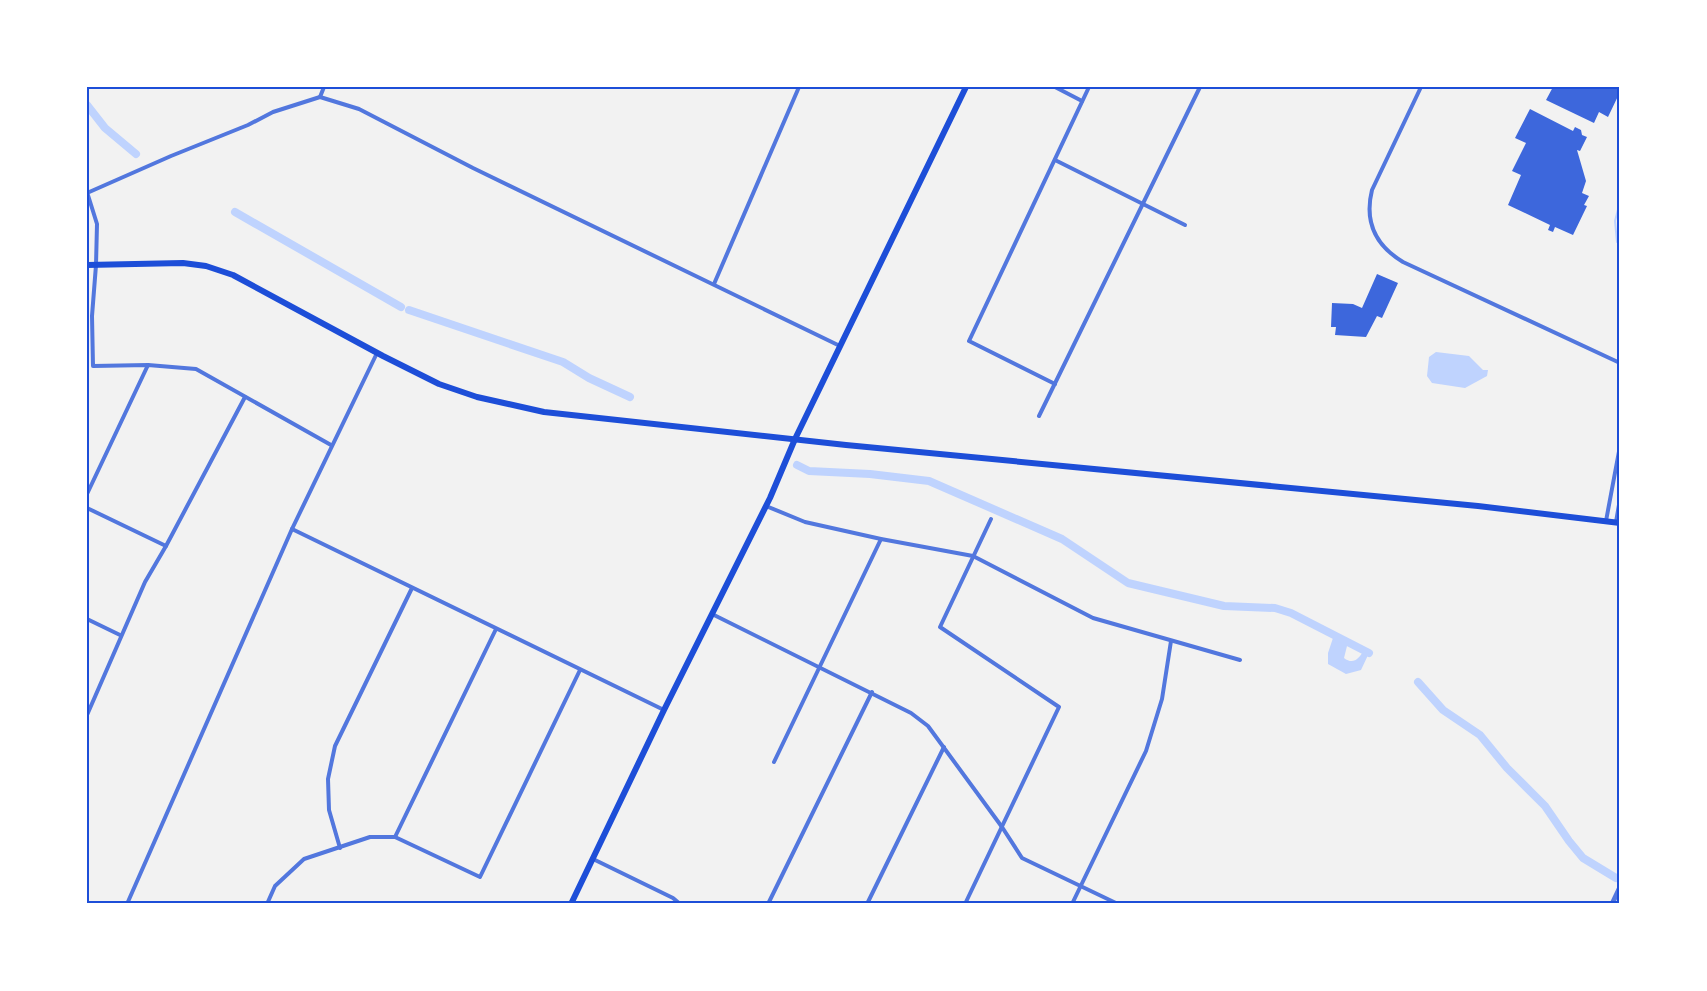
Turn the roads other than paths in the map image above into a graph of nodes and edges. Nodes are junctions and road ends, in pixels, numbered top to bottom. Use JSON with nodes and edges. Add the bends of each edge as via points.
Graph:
{"nodes":[{"id":1,"x":324,"y":87,"type":"edge"},
{"id":2,"x":799,"y":87,"type":"edge"},
{"id":3,"x":966,"y":87,"type":"edge"},
{"id":4,"x":1055,"y":87,"type":"edge"},
{"id":5,"x":1089,"y":87,"type":"edge"},
{"id":6,"x":1200,"y":87,"type":"edge"},
{"id":7,"x":1421,"y":87,"type":"edge"},
{"id":8,"x":320,"y":97,"type":"junction"},
{"id":9,"x":1082,"y":101,"type":"junction"},
{"id":10,"x":1055,"y":160,"type":"junction"},
{"id":11,"x":87,"y":192,"type":"edge"},
{"id":12,"x":1143,"y":205,"type":"junction"},
{"id":13,"x":1185,"y":225,"type":"dead end"},
{"id":14,"x":87,"y":265,"type":"edge"},
{"id":15,"x":96,"y":266,"type":"junction"},
{"id":16,"x":714,"y":284,"type":"junction"},
{"id":17,"x":840,"y":346,"type":"junction"},
{"id":18,"x":377,"y":353,"type":"junction"},
{"id":19,"x":1620,"y":363,"type":"edge"},
{"id":20,"x":148,"y":365,"type":"junction"},
{"id":21,"x":1054,"y":384,"type":"junction"},
{"id":22,"x":245,"y":397,"type":"junction"},
{"id":23,"x":1039,"y":416,"type":"dead end"},
{"id":24,"x":795,"y":439,"type":"junction"},
{"id":25,"x":331,"y":445,"type":"junction"},
{"id":26,"x":1620,"y":446,"type":"edge"},
{"id":27,"x":87,"y":494,"type":"edge"},
{"id":28,"x":1620,"y":499,"type":"edge"},
{"id":29,"x":766,"y":506,"type":"junction"},
{"id":30,"x":87,"y":508,"type":"edge"},
{"id":31,"x":991,"y":519,"type":"dead end"},
{"id":32,"x":1606,"y":521,"type":"junction"},
{"id":33,"x":1618,"y":522,"type":"edge"},
{"id":34,"x":292,"y":529,"type":"junction"},
{"id":35,"x":881,"y":539,"type":"junction"},
{"id":36,"x":166,"y":546,"type":"junction"},
{"id":37,"x":973,"y":556,"type":"junction"},
{"id":38,"x":412,"y":588,"type":"junction"},
{"id":39,"x":711,"y":614,"type":"junction"},
{"id":40,"x":87,"y":619,"type":"edge"},
{"id":41,"x":496,"y":629,"type":"junction"},
{"id":42,"x":120,"y":635,"type":"junction"},
{"id":43,"x":1171,"y":641,"type":"junction"},
{"id":44,"x":1240,"y":660,"type":"dead end"},
{"id":45,"x":820,"y":667,"type":"junction"},
{"id":46,"x":580,"y":670,"type":"junction"},
{"id":47,"x":872,"y":692,"type":"junction"},
{"id":48,"x":664,"y":710,"type":"junction"},
{"id":49,"x":87,"y":715,"type":"edge"},
{"id":50,"x":944,"y":747,"type":"junction"},
{"id":51,"x":774,"y":762,"type":"dead end"},
{"id":52,"x":1002,"y":827,"type":"junction"},
{"id":53,"x":395,"y":837,"type":"junction"},
{"id":54,"x":340,"y":848,"type":"junction"},
{"id":55,"x":593,"y":859,"type":"junction"},
{"id":56,"x":1080,"y":887,"type":"junction"},
{"id":57,"x":1620,"y":887,"type":"edge"},
{"id":58,"x":127,"y":904,"type":"edge"},
{"id":59,"x":267,"y":904,"type":"edge"},
{"id":60,"x":571,"y":904,"type":"edge"},
{"id":61,"x":680,"y":904,"type":"edge"},
{"id":62,"x":768,"y":904,"type":"edge"},
{"id":63,"x":867,"y":904,"type":"edge"},
{"id":64,"x":965,"y":904,"type":"edge"},
{"id":65,"x":1072,"y":904,"type":"edge"},
{"id":66,"x":1118,"y":904,"type":"edge"},
{"id":67,"x":1612,"y":904,"type":"edge"}],
"edges":[{"from":1,"to":8,"type":"street"},
{"from":2,"to":16,"type":"street"},
{"from":3,"to":17,"type":"main road"},
{"from":4,"to":9,"type":"street"},
{"from":5,"to":9,"type":"street"},
{"from":6,"to":12,"type":"street"},
{"from":7,"to":19,"type":"street","via":[[1369,201],[1370,219],[1381,245],[1403,262]]},
{"from":8,"to":11,"type":"street","via":[[273,112]]},
{"from":8,"to":16,"type":"street","via":[[359,109]]},
{"from":9,"to":10,"type":"street"},
{"from":10,"to":12,"type":"street"},
{"from":10,"to":21,"type":"street","via":[[969,341]]},
{"from":11,"to":15,"type":"street","via":[[97,224]]},
{"from":12,"to":13,"type":"street"},
{"from":12,"to":21,"type":"street"},
{"from":14,"to":15,"type":"main road"},
{"from":15,"to":18,"type":"main road","via":[[183,263],[219,270]]},
{"from":15,"to":20,"type":"street","via":[[93,366]]},
{"from":16,"to":17,"type":"street"},
{"from":17,"to":24,"type":"main road"},
{"from":18,"to":24,"type":"main road","via":[[446,387],[517,407]]},
{"from":18,"to":25,"type":"street"},
{"from":20,"to":22,"type":"street","via":[[196,369]]},
{"from":20,"to":27,"type":"street"},
{"from":21,"to":23,"type":"street"},
{"from":22,"to":25,"type":"street"},
{"from":22,"to":36,"type":"street"},
{"from":24,"to":29,"type":"main road"},
{"from":24,"to":32,"type":"main road"},
{"from":25,"to":34,"type":"street"},
{"from":26,"to":32,"type":"street"},
{"from":28,"to":33,"type":"street"},
{"from":29,"to":35,"type":"street","via":[[805,522]]},
{"from":29,"to":39,"type":"main road"},
{"from":30,"to":36,"type":"street"},
{"from":31,"to":37,"type":"street"},
{"from":32,"to":33,"type":"main road"},
{"from":34,"to":38,"type":"street"},
{"from":34,"to":58,"type":"street"},
{"from":35,"to":37,"type":"street"},
{"from":35,"to":45,"type":"street"},
{"from":36,"to":42,"type":"street"},
{"from":37,"to":43,"type":"street","via":[[1093,618]]},
{"from":37,"to":52,"type":"street","via":[[940,627],[1059,707]]},
{"from":38,"to":41,"type":"street"},
{"from":38,"to":54,"type":"street","via":[[335,746],[328,779],[329,810]]},
{"from":39,"to":45,"type":"street"},
{"from":39,"to":48,"type":"main road"},
{"from":40,"to":42,"type":"street"},
{"from":41,"to":46,"type":"street"},
{"from":41,"to":53,"type":"street"},
{"from":42,"to":49,"type":"street"},
{"from":43,"to":44,"type":"street"},
{"from":43,"to":56,"type":"street","via":[[1162,699],[1146,751]]},
{"from":45,"to":47,"type":"street"},
{"from":45,"to":51,"type":"street"},
{"from":46,"to":48,"type":"street"},
{"from":46,"to":53,"type":"street","via":[[480,877]]},
{"from":47,"to":50,"type":"street","via":[[911,713],[928,726]]},
{"from":47,"to":62,"type":"street"},
{"from":48,"to":55,"type":"main road"},
{"from":50,"to":52,"type":"street"},
{"from":50,"to":63,"type":"street"},
{"from":52,"to":56,"type":"street","via":[[1022,858]]},
{"from":52,"to":64,"type":"street"},
{"from":53,"to":54,"type":"street","via":[[370,837]]},
{"from":54,"to":59,"type":"street","via":[[304,859],[275,886]]},
{"from":55,"to":60,"type":"main road"},
{"from":55,"to":61,"type":"street"},
{"from":56,"to":65,"type":"street"},
{"from":56,"to":66,"type":"street"},
{"from":57,"to":67,"type":"street"}]}
